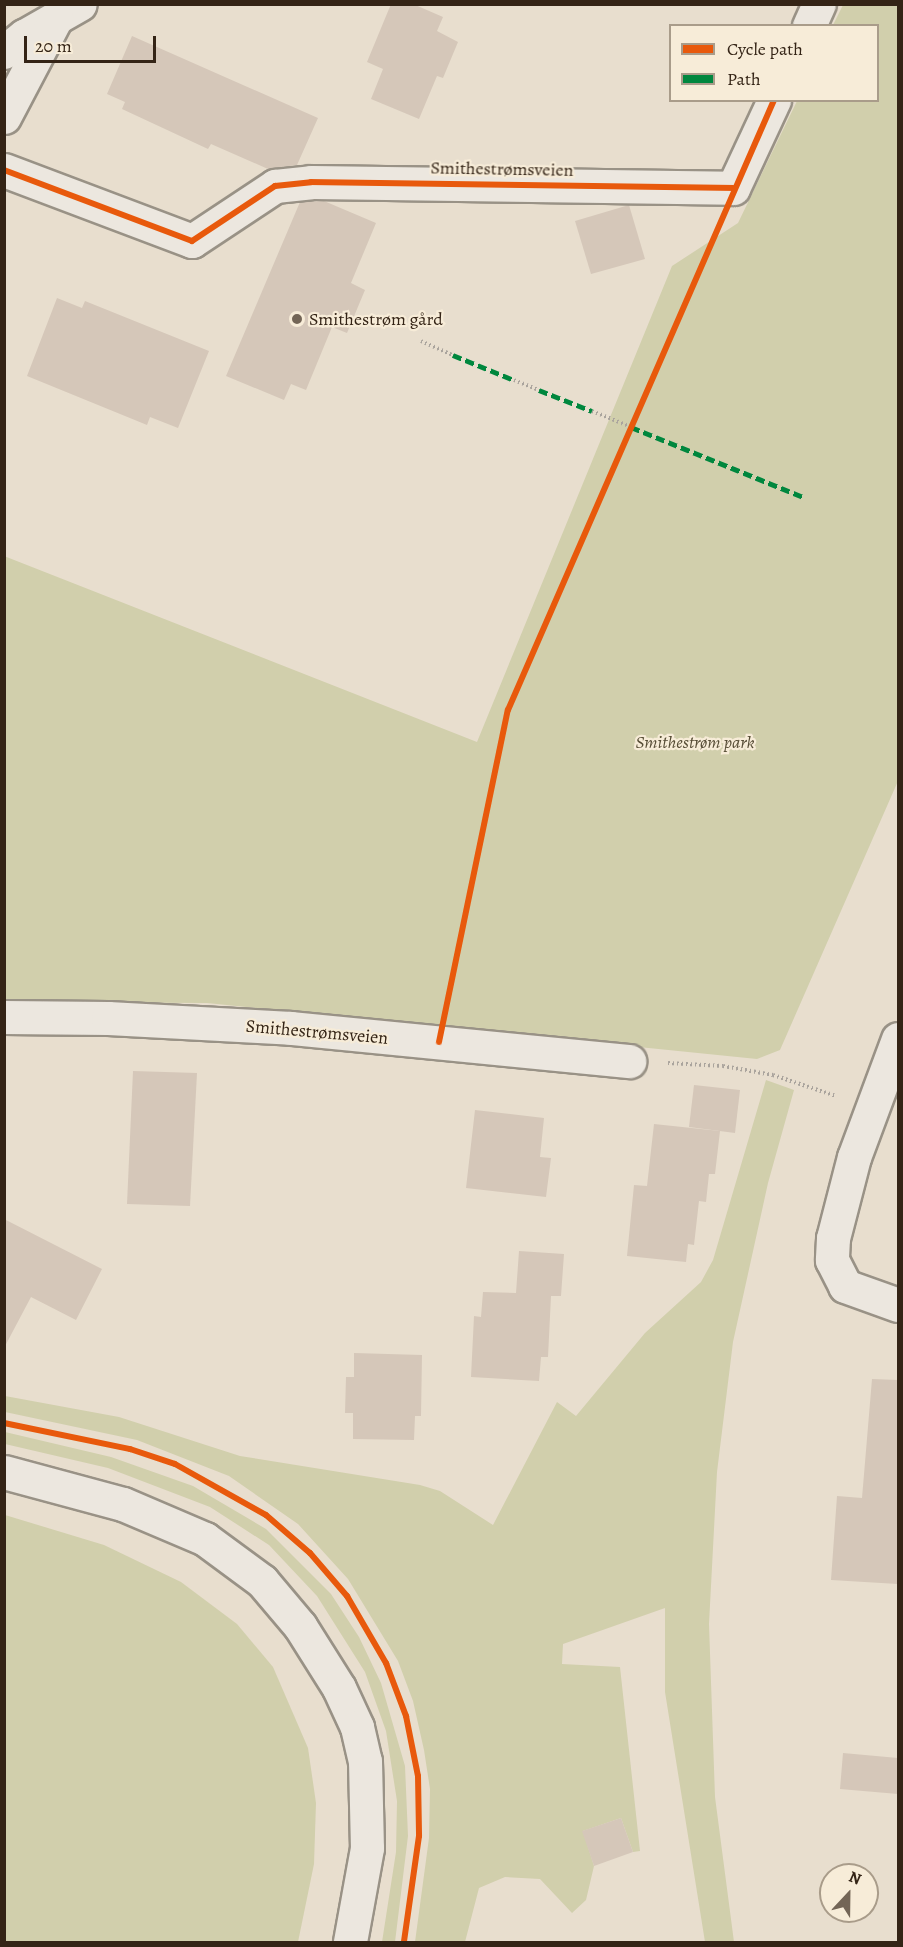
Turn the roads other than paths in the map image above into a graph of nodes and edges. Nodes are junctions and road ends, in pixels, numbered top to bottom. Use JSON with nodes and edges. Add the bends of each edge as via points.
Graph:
{"nodes":[{"id":1,"x":819,"y":4,"type":"edge"},
{"id":2,"x":68,"y":11,"type":"edge"},
{"id":3,"x":810,"y":24,"type":"edge"},
{"id":4,"x":4,"y":52,"type":"edge"},
{"id":5,"x":773,"y":102,"type":"edge"},
{"id":6,"x":4,"y":117,"type":"edge"},
{"id":7,"x":4,"y":170,"type":"edge"},
{"id":8,"x":4,"y":1017,"type":"edge"},
{"id":9,"x":898,"y":1039,"type":"edge"},
{"id":10,"x":629,"y":1061,"type":"road end"},
{"id":11,"x":893,"y":1304,"type":"edge"},
{"id":12,"x":4,"y":1472,"type":"edge"},
{"id":13,"x":350,"y":1942,"type":"edge"}],
"edges":[{"from":1,"to":3,"type":"street"},
{"from":2,"to":4,"type":"street"},
{"from":2,"to":6,"type":"street"},
{"from":5,"to":7,"type":"street","name":"Smithestrømsveien","via":[[733,188],[311,182],[275,186],[192,241]]},
{"from":8,"to":10,"type":"street","name":"Smithestrømsveien","via":[[291,1028]]},
{"from":9,"to":11,"type":"street","via":[[854,1157],[833,1238],[832,1260],[844,1286]]},
{"from":12,"to":13,"type":"street","via":[[123,1504],[205,1539],[262,1581],[300,1626],[339,1688],[357,1727],[365,1761],[368,1848]]}]}
